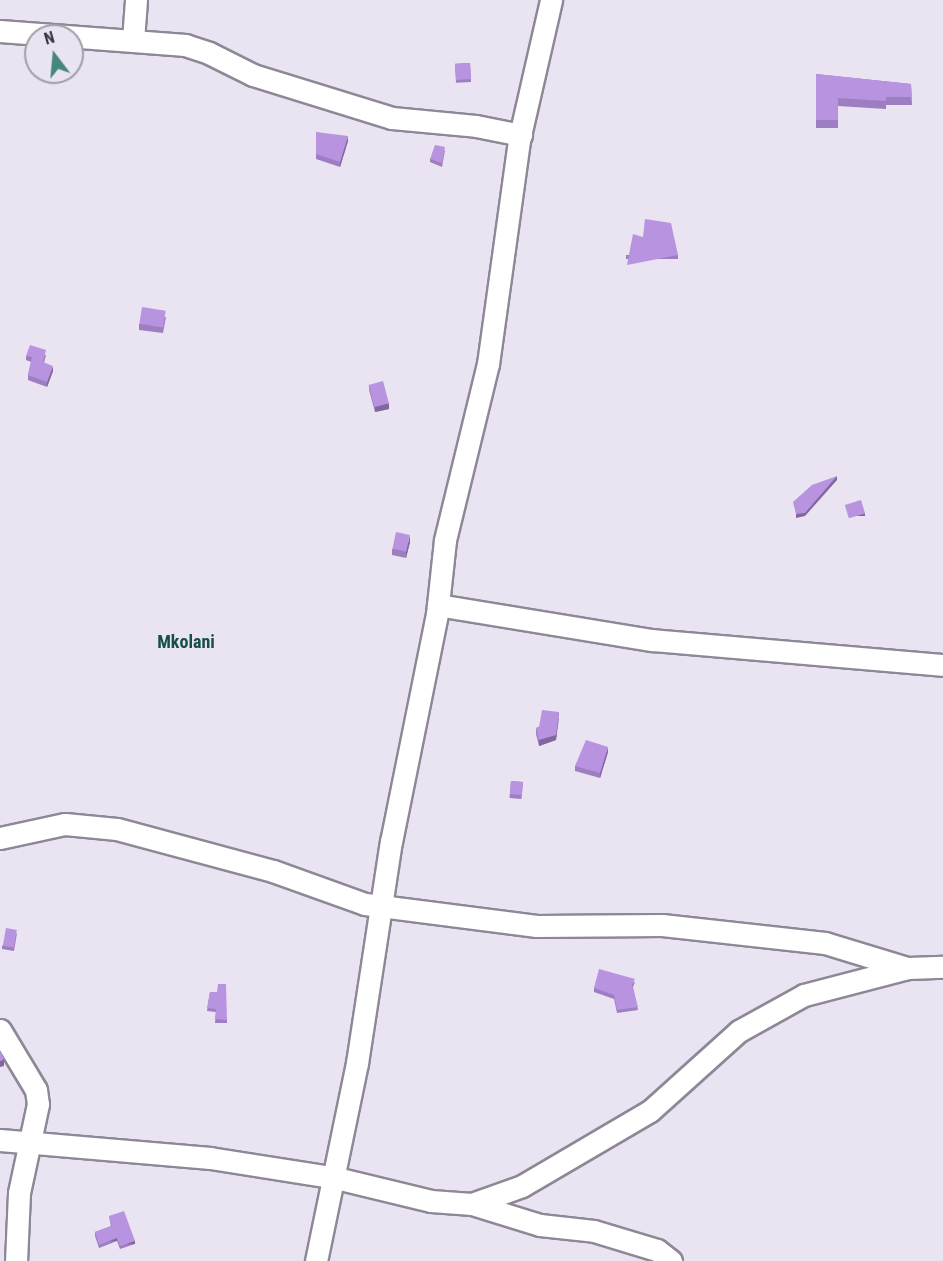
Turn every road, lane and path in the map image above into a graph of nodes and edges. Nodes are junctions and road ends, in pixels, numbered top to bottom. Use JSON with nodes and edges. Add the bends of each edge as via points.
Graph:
{"nodes":[{"id":1,"x":136,"y":0,"type":"edge"},
{"id":2,"x":551,"y":0,"type":"edge"},
{"id":3,"x":0,"y":31,"type":"edge"},
{"id":4,"x":133,"y":40,"type":"junction"},
{"id":5,"x":521,"y":135,"type":"junction"},
{"id":6,"x":438,"y":605,"type":"junction"},
{"id":7,"x":943,"y":665,"type":"edge"},
{"id":8,"x":0,"y":838,"type":"edge"},
{"id":9,"x":382,"y":906,"type":"junction"},
{"id":10,"x":943,"y":967,"type":"edge"},
{"id":11,"x":908,"y":968,"type":"junction"},
{"id":12,"x":0,"y":1030,"type":"edge"},
{"id":13,"x":0,"y":1140,"type":"edge"},
{"id":14,"x":28,"y":1142,"type":"junction"},
{"id":15,"x":332,"y":1177,"type":"junction"},
{"id":16,"x":472,"y":1204,"type":"junction"},
{"id":17,"x":16,"y":1261,"type":"edge"},
{"id":18,"x":316,"y":1261,"type":"edge"},
{"id":19,"x":671,"y":1261,"type":"edge"}],
"edges":[{"from":1,"to":4,"type":"street"},
{"from":2,"to":5,"type":"street"},
{"from":3,"to":4,"type":"street"},
{"from":4,"to":5,"type":"street","via":[[197,48],[253,75],[392,118],[432,120]]},
{"from":5,"to":6,"type":"street","via":[[508,204],[488,364],[445,540]]},
{"from":6,"to":7,"type":"street","via":[[652,640]]},
{"from":6,"to":9,"type":"street"},
{"from":8,"to":9,"type":"street","via":[[65,824],[117,829],[273,871]]},
{"from":9,"to":11,"type":"street","via":[[537,926],[662,925],[825,943]]},
{"from":9,"to":15,"type":"street","via":[[357,1063]]},
{"from":10,"to":11,"type":"street"},
{"from":11,"to":16,"type":"street","via":[[804,995],[739,1031],[650,1111],[522,1186]]},
{"from":12,"to":14,"type":"street","via":[[36,1090],[38,1104]]},
{"from":13,"to":14,"type":"street"},
{"from":14,"to":15,"type":"street","via":[[210,1158]]},
{"from":14,"to":17,"type":"street","via":[[19,1193]]},
{"from":15,"to":16,"type":"street","via":[[430,1202]]},
{"from":15,"to":18,"type":"street"},
{"from":16,"to":19,"type":"street","via":[[540,1224],[594,1231],[657,1250]]}]}
